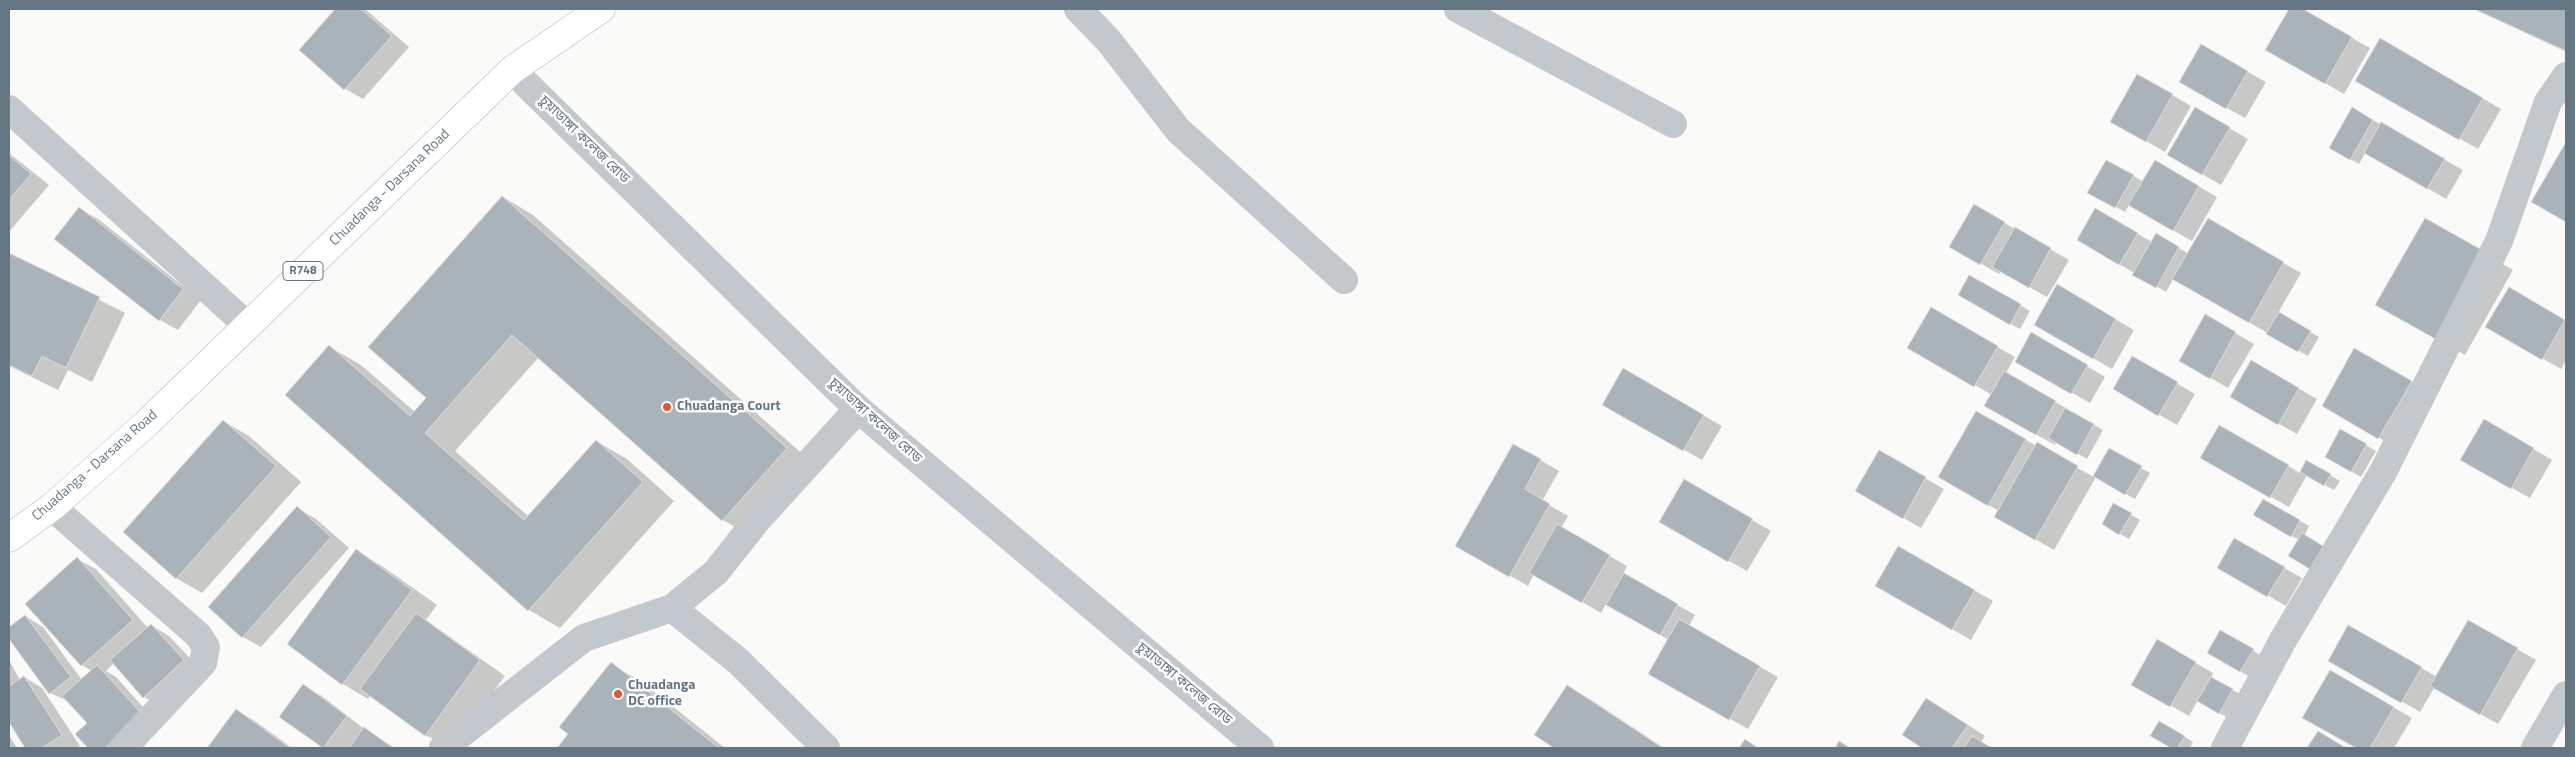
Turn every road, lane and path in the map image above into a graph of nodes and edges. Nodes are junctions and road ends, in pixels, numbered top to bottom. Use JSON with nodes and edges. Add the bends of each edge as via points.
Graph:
{"nodes":[{"id":1,"x":601,"y":9,"type":"edge"},
{"id":2,"x":1078,"y":9,"type":"edge"},
{"id":3,"x":1458,"y":9,"type":"edge"},
{"id":4,"x":512,"y":70,"type":"junction"},
{"id":5,"x":2566,"y":76,"type":"edge"},
{"id":6,"x":9,"y":109,"type":"edge"},
{"id":7,"x":1673,"y":124,"type":"dead end"},
{"id":8,"x":1344,"y":280,"type":"dead end"},
{"id":9,"x":247,"y":325,"type":"junction"},
{"id":10,"x":858,"y":409,"type":"junction"},
{"id":11,"x":52,"y":507,"type":"junction"},
{"id":12,"x":9,"y":538,"type":"edge"},
{"id":13,"x":672,"y":608,"type":"junction"},
{"id":14,"x":2566,"y":695,"type":"edge"},
{"id":15,"x":123,"y":748,"type":"edge"},
{"id":16,"x":443,"y":748,"type":"edge"},
{"id":17,"x":826,"y":748,"type":"edge"},
{"id":18,"x":1260,"y":748,"type":"edge"},
{"id":19,"x":2225,"y":748,"type":"edge"},
{"id":20,"x":2534,"y":748,"type":"edge"}],
"edges":[{"from":1,"to":4,"type":"main road","name":"Chuadanga - Darsana Road","number":"R748"},
{"from":2,"to":8,"type":"street","via":[[1108,40],[1178,130]]},
{"from":3,"to":7,"type":"street"},
{"from":4,"to":9,"type":"main road","name":"Chuadanga - Darsana Road","number":"R748"},
{"from":4,"to":10,"type":"street","name":"চুয়াডাঙ্গা কলেজ রোড"},
{"from":5,"to":19,"type":"street","via":[[2548,102],[2499,241],[2383,472],[2283,640]]},
{"from":6,"to":9,"type":"street"},
{"from":9,"to":11,"type":"main road","name":"Chuadanga - Darsana Road","number":"R748","via":[[147,423]]},
{"from":10,"to":13,"type":"street","via":[[758,519],[716,572]]},
{"from":10,"to":18,"type":"street","name":"চুয়াডাঙ্গা কলেজ রোড"},
{"from":11,"to":12,"type":"main road","name":"Chuadanga - Darsana Road","number":"R748"},
{"from":11,"to":15,"type":"street","via":[[198,635],[206,647],[203,663]]},
{"from":13,"to":16,"type":"street","via":[[584,638]]},
{"from":13,"to":17,"type":"street","via":[[738,661]]},
{"from":14,"to":20,"type":"street"}]}
